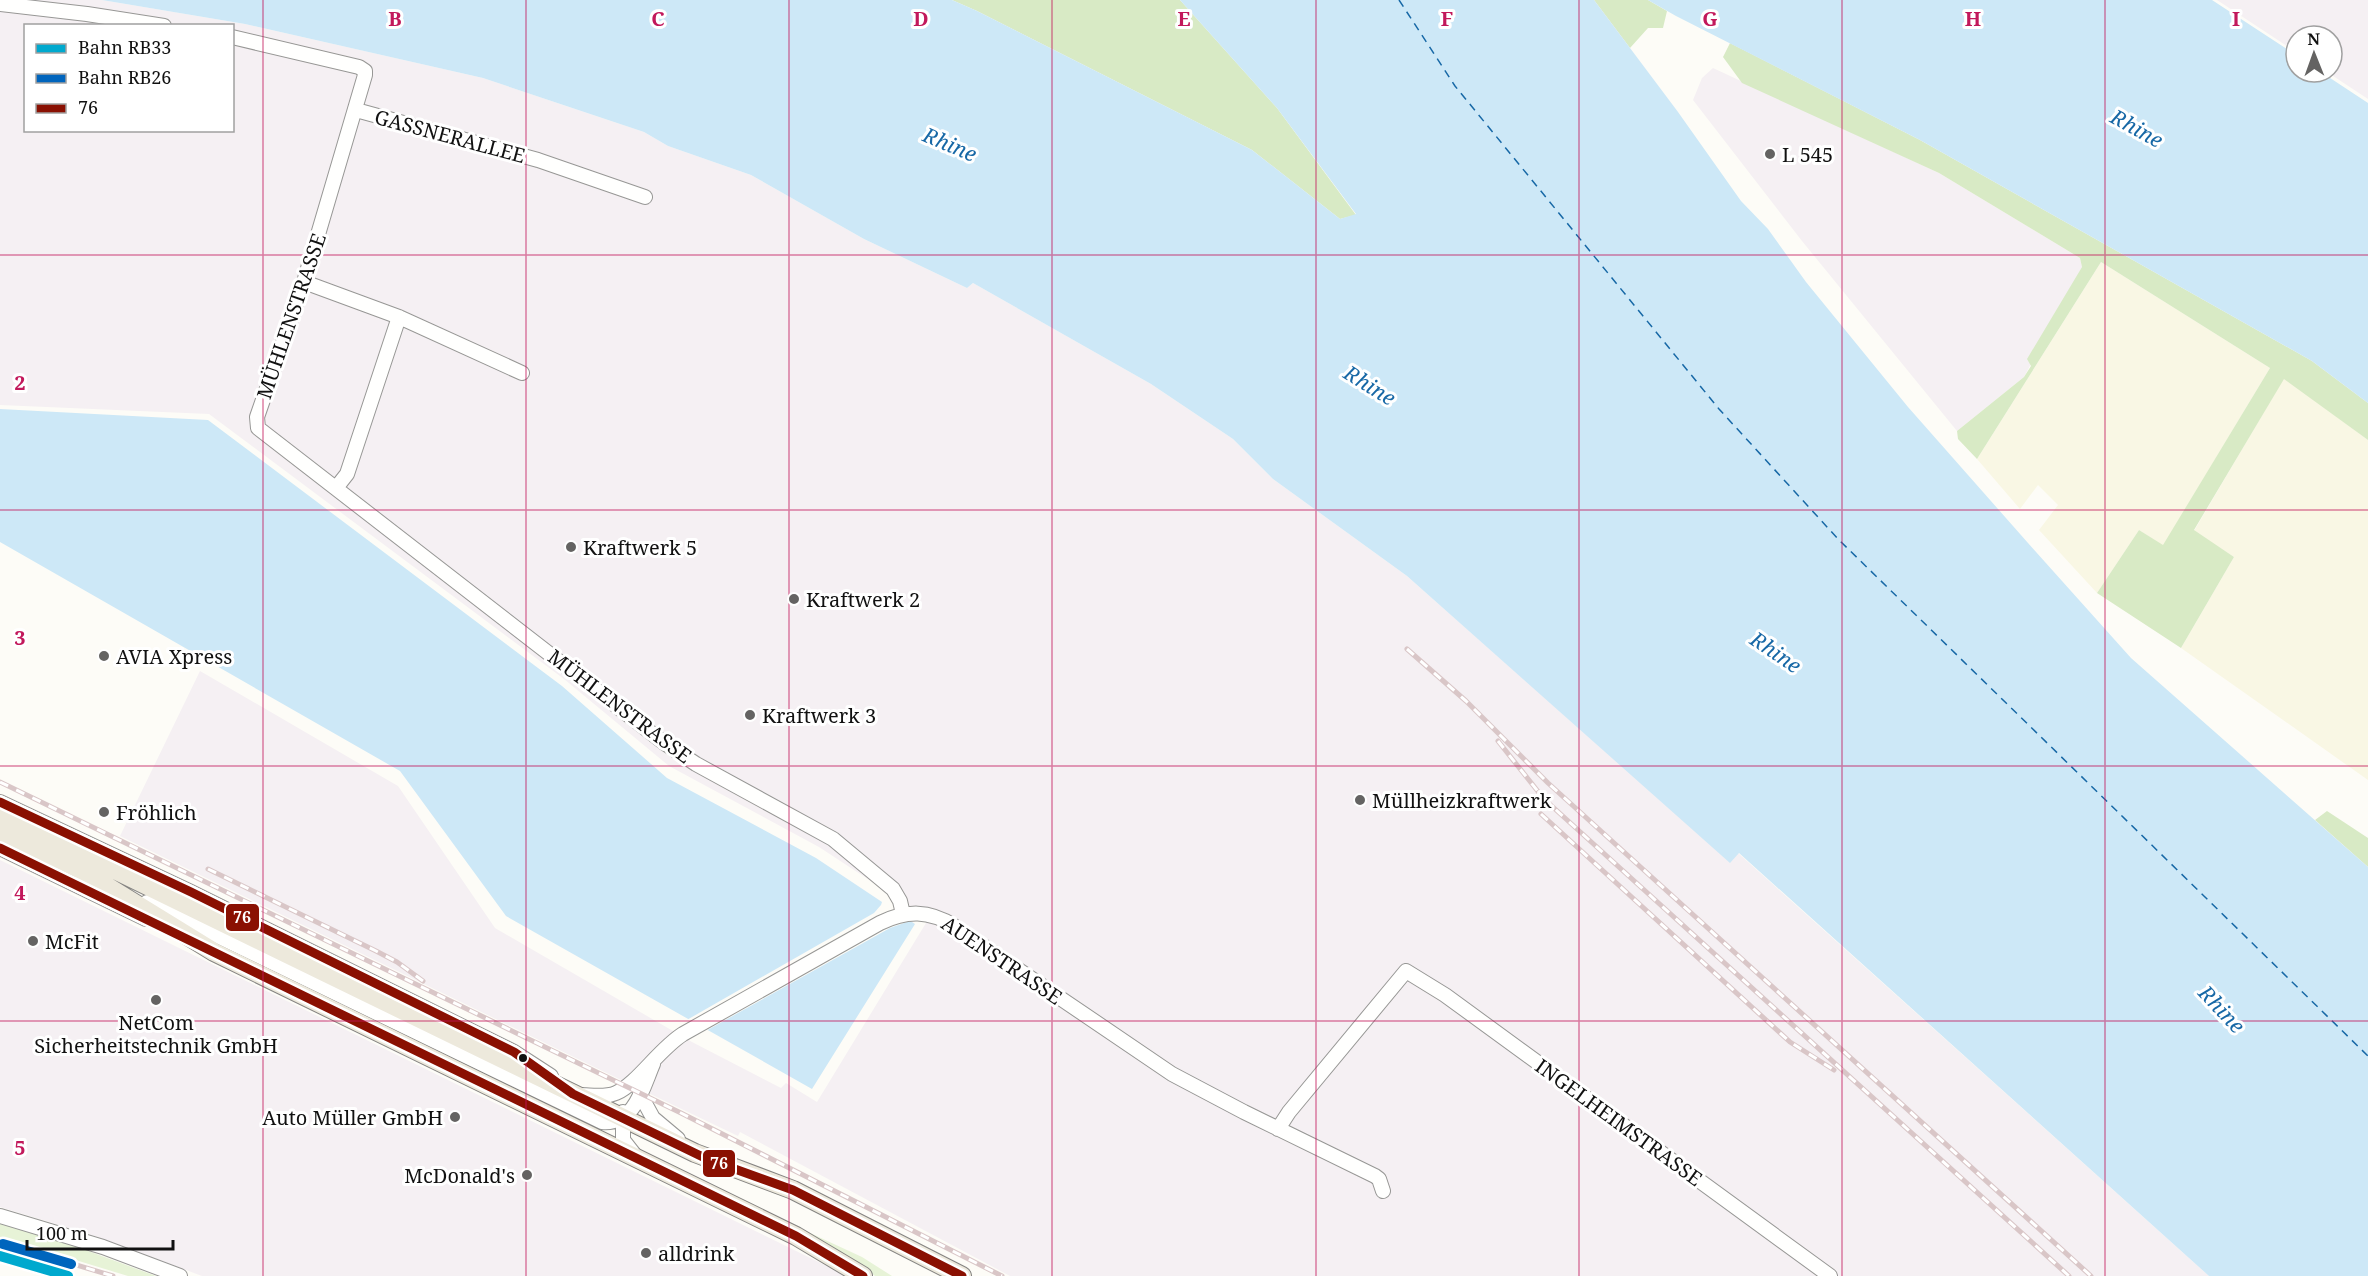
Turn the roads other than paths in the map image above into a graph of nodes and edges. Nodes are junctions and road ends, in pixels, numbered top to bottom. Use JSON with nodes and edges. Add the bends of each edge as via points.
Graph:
{"nodes":[{"id":1,"x":0,"y":4,"type":"edge"},
{"id":2,"x":151,"y":24,"type":"edge"},
{"id":3,"x":234,"y":37,"type":"edge"},
{"id":4,"x":356,"y":110,"type":"junction"},
{"id":5,"x":645,"y":196,"type":"dead end"},
{"id":6,"x":304,"y":282,"type":"junction"},
{"id":7,"x":399,"y":317,"type":"junction"},
{"id":8,"x":522,"y":373,"type":"dead end"},
{"id":9,"x":336,"y":488,"type":"junction"},
{"id":10,"x":0,"y":802,"type":"edge"},
{"id":11,"x":0,"y":813,"type":"edge"},
{"id":12,"x":0,"y":831,"type":"edge"},
{"id":13,"x":0,"y":848,"type":"edge"},
{"id":14,"x":79,"y":869,"type":"junction"},
{"id":15,"x":165,"y":894,"type":"junction"},
{"id":16,"x":903,"y":914,"type":"junction"},
{"id":17,"x":268,"y":931,"type":"junction"},
{"id":18,"x":214,"y":952,"type":"junction"},
{"id":19,"x":658,"y":1054,"type":"junction"},
{"id":20,"x":639,"y":1074,"type":"junction"},
{"id":21,"x":573,"y":1094,"type":"junction"},
{"id":22,"x":640,"y":1094,"type":"junction"},
{"id":23,"x":622,"y":1118,"type":"junction"},
{"id":24,"x":1278,"y":1129,"type":"junction"},
{"id":25,"x":695,"y":1153,"type":"junction"},
{"id":26,"x":640,"y":1160,"type":"junction"},
{"id":27,"x":1383,"y":1191,"type":"dead end"},
{"id":28,"x":0,"y":1216,"type":"edge"},
{"id":29,"x":180,"y":1276,"type":"edge"},
{"id":30,"x":863,"y":1276,"type":"edge"},
{"id":31,"x":962,"y":1276,"type":"edge"},
{"id":32,"x":1830,"y":1276,"type":"edge"}],
"edges":[{"from":1,"to":2,"type":"street"},
{"from":3,"to":4,"type":"street","name":"GASSNERALLEE","via":[[363,69],[365,78]]},
{"from":4,"to":5,"type":"street","name":"GASSNERALLEE","via":[[538,160]]},
{"from":4,"to":6,"type":"street","name":"MÜHLENSTRASSE"},
{"from":6,"to":7,"type":"street"},
{"from":6,"to":9,"type":"street","name":"MÜHLENSTRASSE","via":[[256,425]]},
{"from":7,"to":8,"type":"street"},
{"from":7,"to":9,"type":"street","via":[[346,474]]},
{"from":9,"to":16,"type":"street","name":"MÜHLENSTRASSE","via":[[663,741],[818,830],[857,858],[893,889]]},
{"from":10,"to":17,"type":"street"},
{"from":11,"to":15,"type":"main road"},
{"from":12,"to":14,"type":"main road"},
{"from":13,"to":18,"type":"street"},
{"from":14,"to":18,"type":"main road"},
{"from":14,"to":23,"type":"street","via":[[602,1122]]},
{"from":15,"to":17,"type":"street"},
{"from":15,"to":21,"type":"main road"},
{"from":16,"to":19,"type":"street","name":"AUENSTRASSE","via":[[869,929],[690,1030]]},
{"from":16,"to":24,"type":"street","name":"AUENSTRASSE","via":[[923,913],[948,922],[1172,1074]]},
{"from":17,"to":21,"type":"street","via":[[514,1052]]},
{"from":18,"to":26,"type":"main road"},
{"from":19,"to":20,"type":"street","name":"AUENSTRASSE"},
{"from":19,"to":22,"type":"street","name":"AUENSTRASSE"},
{"from":20,"to":21,"type":"street","name":"AUENSTRASSE","via":[[613,1094]]},
{"from":20,"to":23,"type":"street","name":"AUENSTRASSE"},
{"from":21,"to":23,"type":"main road"},
{"from":22,"to":23,"type":"street","name":"AUENSTRASSE"},
{"from":22,"to":25,"type":"street","via":[[653,1118]]},
{"from":23,"to":25,"type":"main road"},
{"from":23,"to":26,"type":"street","name":"AUENSTRASSE","via":[[624,1144]]},
{"from":24,"to":27,"type":"street","name":"AUENSTRASSE","via":[[1375,1176]]},
{"from":24,"to":32,"type":"street","name":"INGELHEIMSTRASSE","via":[[1406,971],[1446,995]]},
{"from":25,"to":31,"type":"main road","via":[[793,1190]]},
{"from":26,"to":30,"type":"main road","via":[[795,1236]]},
{"from":28,"to":29,"type":"street","via":[[104,1247]]}]}
